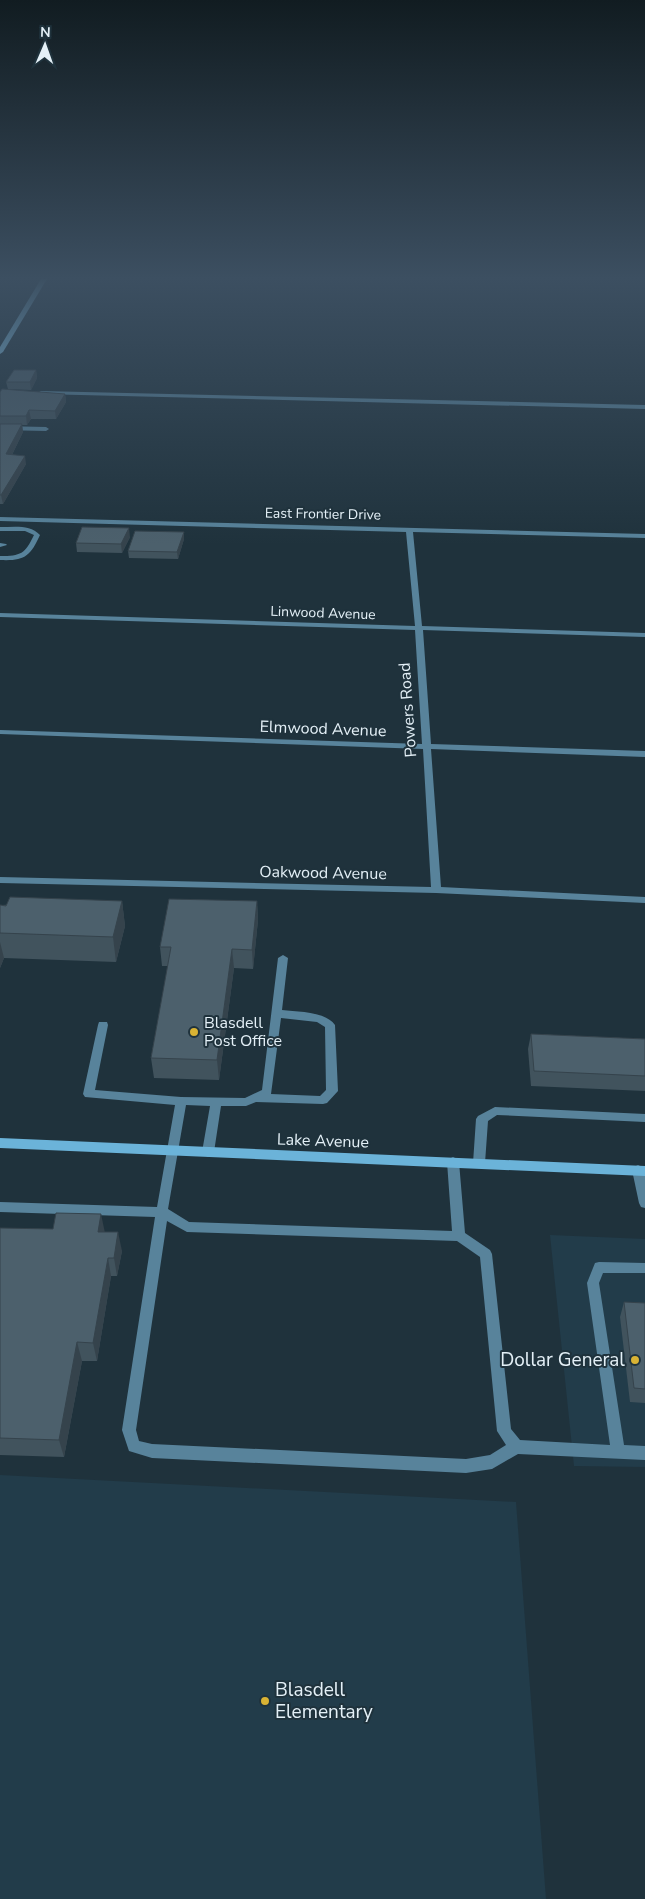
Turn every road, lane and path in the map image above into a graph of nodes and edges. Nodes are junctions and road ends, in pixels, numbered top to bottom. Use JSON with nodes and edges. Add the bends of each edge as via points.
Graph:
{"nodes":[{"id":1,"x":36,"y":393,"type":"edge"},
{"id":2,"x":645,"y":407,"type":"edge"},
{"id":3,"x":0,"y":428,"type":"edge"},
{"id":4,"x":46,"y":429,"type":"dead end"},
{"id":5,"x":0,"y":519,"type":"edge"},
{"id":6,"x":0,"y":529,"type":"edge"},
{"id":7,"x":409,"y":529,"type":"junction"},
{"id":8,"x":645,"y":536,"type":"edge"},
{"id":9,"x":0,"y":558,"type":"edge"},
{"id":10,"x":0,"y":615,"type":"edge"},
{"id":11,"x":418,"y":628,"type":"junction"},
{"id":12,"x":645,"y":635,"type":"edge"},
{"id":13,"x":0,"y":732,"type":"edge"},
{"id":14,"x":426,"y":746,"type":"junction"},
{"id":15,"x":645,"y":754,"type":"edge"},
{"id":16,"x":0,"y":880,"type":"edge"},
{"id":17,"x":436,"y":890,"type":"junction"},
{"id":18,"x":645,"y":900,"type":"edge"},
{"id":19,"x":283,"y":958,"type":"dead end"},
{"id":20,"x":276,"y":1013,"type":"junction"},
{"id":21,"x":103,"y":1025,"type":"dead end"},
{"id":22,"x":255,"y":1098,"type":"junction"},
{"id":23,"x":181,"y":1101,"type":"junction"},
{"id":24,"x":216,"y":1102,"type":"junction"},
{"id":25,"x":645,"y":1118,"type":"edge"},
{"id":26,"x":0,"y":1143,"type":"edge"},
{"id":27,"x":171,"y":1150,"type":"junction"},
{"id":28,"x":208,"y":1152,"type":"junction"},
{"id":29,"x":454,"y":1162,"type":"junction"},
{"id":30,"x":479,"y":1164,"type":"junction"},
{"id":31,"x":642,"y":1170,"type":"edge"},
{"id":32,"x":645,"y":1203,"type":"edge"},
{"id":33,"x":0,"y":1207,"type":"edge"},
{"id":34,"x":163,"y":1212,"type":"junction"},
{"id":35,"x":459,"y":1236,"type":"junction"},
{"id":36,"x":645,"y":1268,"type":"edge"},
{"id":37,"x":516,"y":1447,"type":"junction"},
{"id":38,"x":618,"y":1452,"type":"junction"},
{"id":39,"x":645,"y":1453,"type":"edge"}],
"edges":[{"from":1,"to":2,"type":"street"},
{"from":3,"to":4,"type":"street"},
{"from":5,"to":7,"type":"street","name":"East Frontier Drive"},
{"from":6,"to":9,"type":"street","via":[[26,529],[37,535],[29,553]]},
{"from":7,"to":8,"type":"street","name":"East Frontier Drive"},
{"from":7,"to":11,"type":"street","name":"Powers Road"},
{"from":10,"to":11,"type":"street","name":"Linwood Avenue"},
{"from":11,"to":12,"type":"street","name":"Linwood Avenue"},
{"from":11,"to":14,"type":"street","name":"Powers Road"},
{"from":13,"to":14,"type":"street","name":"Elmwood Avenue"},
{"from":14,"to":15,"type":"street","name":"Elmwood Avenue"},
{"from":14,"to":17,"type":"street","name":"Powers Road"},
{"from":16,"to":17,"type":"street","name":"Oakwood Avenue"},
{"from":17,"to":18,"type":"street","name":"Oakwood Avenue"},
{"from":19,"to":20,"type":"street"},
{"from":20,"to":22,"type":"street","via":[[267,1092]]},
{"from":20,"to":22,"type":"street","via":[[319,1019],[330,1025],[332,1091],[323,1100]]},
{"from":21,"to":23,"type":"street","via":[[89,1094]]},
{"from":22,"to":24,"type":"street","via":[[246,1102]]},
{"from":23,"to":24,"type":"street"},
{"from":23,"to":27,"type":"street"},
{"from":24,"to":28,"type":"street"},
{"from":25,"to":30,"type":"street","via":[[496,1111],[482,1119]]},
{"from":26,"to":27,"type":"street","name":"Lake Avenue"},
{"from":27,"to":28,"type":"street","name":"Lake Avenue"},
{"from":27,"to":34,"type":"street"},
{"from":28,"to":29,"type":"street","name":"Lake Avenue"},
{"from":29,"to":30,"type":"street","name":"Lake Avenue"},
{"from":29,"to":35,"type":"street"},
{"from":30,"to":31,"type":"street","name":"Lake Avenue"},
{"from":31,"to":32,"type":"street"},
{"from":33,"to":34,"type":"street"},
{"from":34,"to":35,"type":"street","via":[[187,1227]]},
{"from":34,"to":37,"type":"street","via":[[129,1430],[134,1446],[152,1451],[466,1466],[492,1462]]},
{"from":35,"to":37,"type":"street","via":[[486,1254],[504,1431]]},
{"from":36,"to":38,"type":"street","via":[[599,1267],[593,1283]]},
{"from":37,"to":38,"type":"street"},
{"from":38,"to":39,"type":"street"}]}
